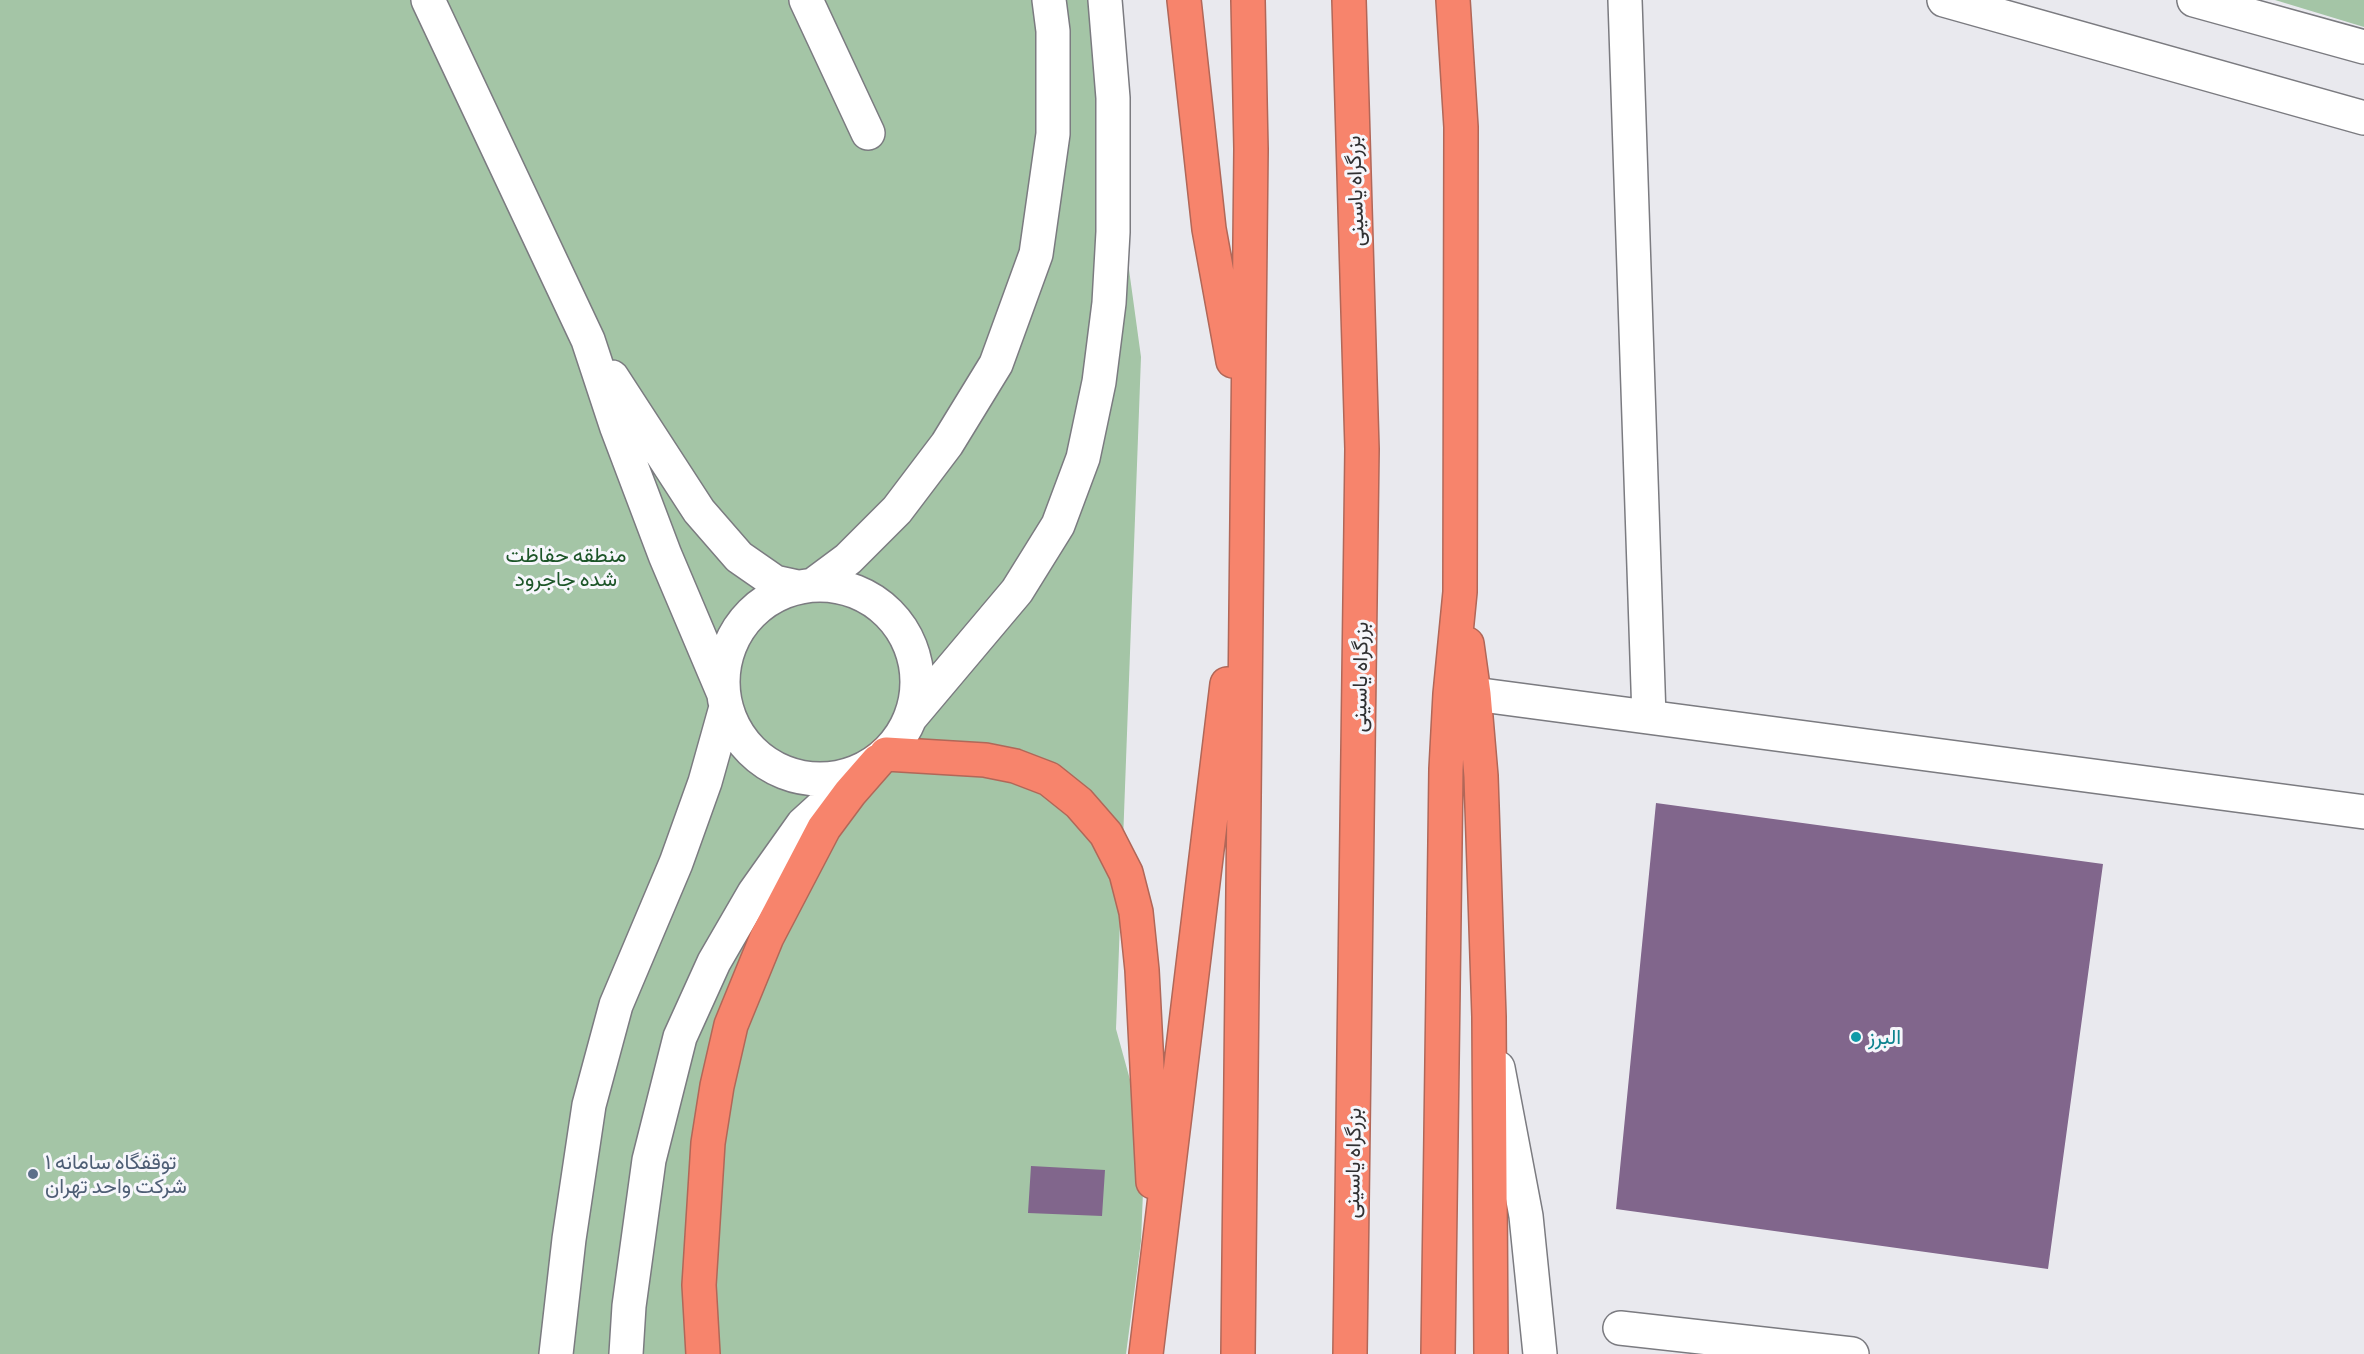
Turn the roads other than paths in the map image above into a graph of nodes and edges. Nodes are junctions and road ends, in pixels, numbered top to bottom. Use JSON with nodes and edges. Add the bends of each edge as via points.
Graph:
{"nodes":[{"id":1,"x":428,"y":0,"type":"edge"},
{"id":2,"x":806,"y":0,"type":"edge"},
{"id":3,"x":1049,"y":0,"type":"edge"},
{"id":4,"x":1105,"y":0,"type":"edge"},
{"id":5,"x":1184,"y":0,"type":"edge"},
{"id":6,"x":1248,"y":0,"type":"edge"},
{"id":7,"x":1349,"y":0,"type":"edge"},
{"id":8,"x":1454,"y":0,"type":"edge"},
{"id":9,"x":1625,"y":0,"type":"edge"},
{"id":10,"x":1944,"y":0,"type":"edge"},
{"id":11,"x":2194,"y":0,"type":"edge"},
{"id":12,"x":2364,"y":46,"type":"edge"},
{"id":13,"x":2364,"y":118,"type":"edge"},
{"id":14,"x":868,"y":133,"type":"dead end"},
{"id":15,"x":588,"y":340,"type":"junction"},
{"id":16,"x":1246,"y":435,"type":"junction"},
{"id":17,"x":1246,"y":521,"type":"junction"},
{"id":18,"x":805,"y":586,"type":"junction"},
{"id":19,"x":1460,"y":592,"type":"junction"},
{"id":20,"x":1474,"y":694,"type":"junction"},
{"id":21,"x":724,"y":699,"type":"junction"},
{"id":22,"x":1649,"y":717,"type":"junction"},
{"id":23,"x":910,"y":718,"type":"junction"},
{"id":24,"x":875,"y":762,"type":"junction"},
{"id":25,"x":2364,"y":812,"type":"edge"},
{"id":26,"x":1489,"y":1017,"type":"junction"},
{"id":27,"x":1158,"y":1257,"type":"junction"},
{"id":28,"x":1620,"y":1328,"type":"dead end"},
{"id":29,"x":556,"y":1354,"type":"edge"},
{"id":30,"x":626,"y":1354,"type":"edge"},
{"id":31,"x":703,"y":1354,"type":"edge"},
{"id":32,"x":1146,"y":1354,"type":"edge"},
{"id":33,"x":1238,"y":1354,"type":"edge"},
{"id":34,"x":1350,"y":1354,"type":"edge"},
{"id":35,"x":1438,"y":1354,"type":"edge"},
{"id":36,"x":1491,"y":1354,"type":"edge"},
{"id":37,"x":1540,"y":1354,"type":"edge"},
{"id":38,"x":1852,"y":1354,"type":"edge"}],
"edges":[{"from":1,"to":15,"type":"street"},
{"from":2,"to":14,"type":"street"},
{"from":3,"to":18,"type":"street","via":[[1053,31],[1053,134],[1036,254],[996,364],[947,444],[897,510],[848,559]]},
{"from":4,"to":23,"type":"street","via":[[1113,98],[1110,303],[1083,458],[1058,525],[1017,591]]},
{"from":5,"to":16,"type":"highway","via":[[1209,229]]},
{"from":6,"to":16,"type":"highway","via":[[1251,149]]},
{"from":7,"to":34,"type":"highway","name":"بزرگراه یاسینی","via":[[1362,449]]},
{"from":8,"to":19,"type":"highway","via":[[1461,127]]},
{"from":9,"to":22,"type":"street"},
{"from":10,"to":13,"type":"street"},
{"from":11,"to":12,"type":"street"},
{"from":15,"to":18,"type":"street","via":[[699,512],[739,557],[775,582]]},
{"from":15,"to":21,"type":"street","via":[[616,428]]},
{"from":16,"to":17,"type":"highway"},
{"from":17,"to":27,"type":"highway"},
{"from":17,"to":33,"type":"highway"},
{"from":18,"to":21,"type":"street","via":[[771,597],[749,615],[733,637],[724,664]]},
{"from":18,"to":23,"type":"street","via":[[845,588],[875,602],[898,625],[913,654],[917,686]]},
{"from":19,"to":20,"type":"highway"},
{"from":19,"to":35,"type":"highway","via":[[1446,769]]},
{"from":20,"to":22,"type":"street"},
{"from":20,"to":26,"type":"highway","via":[[1481,776]]},
{"from":21,"to":24,"type":"street","via":[[736,733],[754,755],[778,771],[805,779],[833,779]]},
{"from":21,"to":29,"type":"street","via":[[705,782],[676,863],[616,1005],[589,1105]]},
{"from":22,"to":25,"type":"street"},
{"from":23,"to":24,"type":"street","via":[[900,737]]},
{"from":24,"to":27,"type":"highway","via":[[985,760],[1015,766],[1049,779],[1079,803],[1106,834],[1126,873],[1136,912]]},
{"from":24,"to":30,"type":"street","via":[[803,824],[753,893],[714,962],[680,1037],[649,1160]]},
{"from":24,"to":31,"type":"highway","via":[[824,828],[789,891],[731,1025],[708,1143],[699,1285]]},
{"from":26,"to":36,"type":"highway"},
{"from":26,"to":37,"type":"street","via":[[1526,1216]]},
{"from":27,"to":32,"type":"highway"},
{"from":28,"to":38,"type":"street"}]}
